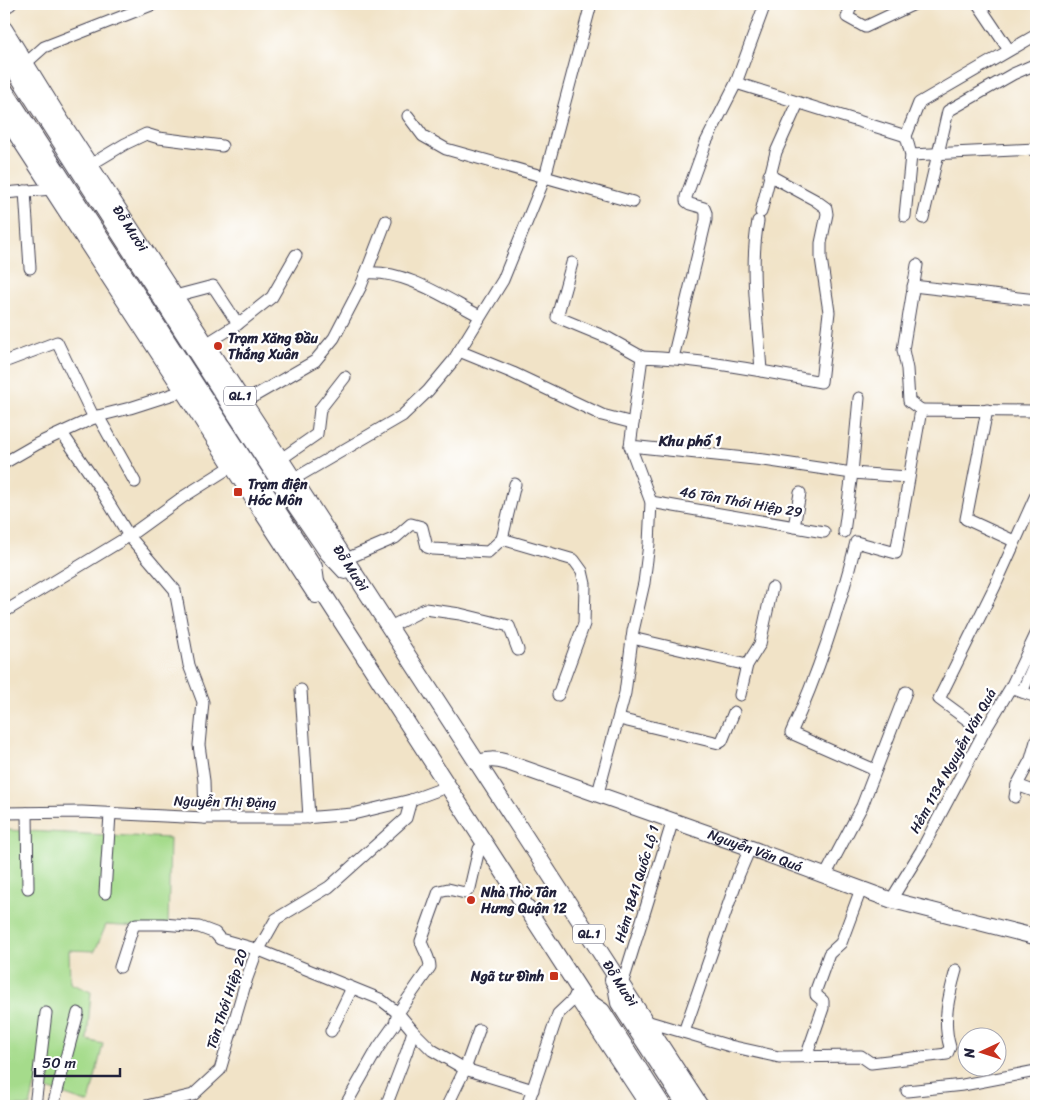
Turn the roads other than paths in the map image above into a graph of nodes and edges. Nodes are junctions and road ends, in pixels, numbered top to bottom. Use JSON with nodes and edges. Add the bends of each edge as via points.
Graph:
{"nodes":[{"id":1,"x":11,"y":4,"type":"edge"},
{"id":2,"x":154,"y":4,"type":"edge"},
{"id":3,"x":591,"y":4,"type":"edge"},
{"id":4,"x":765,"y":4,"type":"edge"},
{"id":5,"x":852,"y":4,"type":"edge"},
{"id":6,"x":914,"y":4,"type":"edge"},
{"id":7,"x":978,"y":4,"type":"edge"},
{"id":8,"x":4,"y":9,"type":"edge"},
{"id":9,"x":4,"y":30,"type":"edge"},
{"id":10,"x":1036,"y":35,"type":"edge"},
{"id":11,"x":1010,"y":50,"type":"junction"},
{"id":12,"x":4,"y":54,"type":"edge"},
{"id":13,"x":25,"y":64,"type":"junction"},
{"id":14,"x":1036,"y":64,"type":"edge"},
{"id":15,"x":736,"y":83,"type":"junction"},
{"id":16,"x":4,"y":89,"type":"edge"},
{"id":17,"x":798,"y":103,"type":"junction"},
{"id":18,"x":4,"y":115,"type":"edge"},
{"id":19,"x":408,"y":116,"type":"dead end"},
{"id":20,"x":906,"y":136,"type":"junction"},
{"id":21,"x":222,"y":146,"type":"dead end"},
{"id":22,"x":1036,"y":149,"type":"edge"},
{"id":23,"x":938,"y":154,"type":"junction"},
{"id":24,"x":911,"y":155,"type":"junction"},
{"id":25,"x":90,"y":165,"type":"junction"},
{"id":26,"x":769,"y":176,"type":"junction"},
{"id":27,"x":545,"y":178,"type":"junction"},
{"id":28,"x":57,"y":185,"type":"junction"},
{"id":29,"x":25,"y":191,"type":"junction"},
{"id":30,"x":4,"y":193,"type":"edge"},
{"id":31,"x":634,"y":202,"type":"dead end"},
{"id":32,"x":905,"y":216,"type":"dead end"},
{"id":33,"x":923,"y":218,"type":"dead end"},
{"id":34,"x":386,"y":220,"type":"dead end"},
{"id":35,"x":296,"y":255,"type":"dead end"},
{"id":36,"x":572,"y":263,"type":"dead end"},
{"id":37,"x":917,"y":265,"type":"dead end"},
{"id":38,"x":30,"y":268,"type":"dead end"},
{"id":39,"x":366,"y":273,"type":"junction"},
{"id":40,"x":914,"y":286,"type":"junction"},
{"id":41,"x":174,"y":296,"type":"junction"},
{"id":42,"x":1036,"y":300,"type":"edge"},
{"id":43,"x":480,"y":316,"type":"junction"},
{"id":44,"x":238,"y":324,"type":"junction"},
{"id":45,"x":206,"y":344,"type":"junction"},
{"id":46,"x":459,"y":351,"type":"junction"},
{"id":47,"x":642,"y":357,"type":"junction"},
{"id":48,"x":673,"y":358,"type":"junction"},
{"id":49,"x":4,"y":362,"type":"edge"},
{"id":50,"x":761,"y":371,"type":"junction"},
{"id":51,"x":345,"y":377,"type":"dead end"},
{"id":52,"x":183,"y":391,"type":"junction"},
{"id":53,"x":859,"y":398,"type":"dead end"},
{"id":54,"x":244,"y":402,"type":"junction"},
{"id":55,"x":921,"y":410,"type":"junction"},
{"id":56,"x":987,"y":410,"type":"junction"},
{"id":57,"x":1036,"y":411,"type":"edge"},
{"id":58,"x":96,"y":418,"type":"junction"},
{"id":59,"x":633,"y":423,"type":"junction"},
{"id":60,"x":62,"y":433,"type":"junction"},
{"id":61,"x":630,"y":446,"type":"junction"},
{"id":62,"x":280,"y":459,"type":"junction"},
{"id":63,"x":4,"y":463,"type":"edge"},
{"id":64,"x":232,"y":466,"type":"junction"},
{"id":65,"x":852,"y":473,"type":"junction"},
{"id":66,"x":908,"y":478,"type":"junction"},
{"id":67,"x":135,"y":482,"type":"dead end"},
{"id":68,"x":288,"y":482,"type":"junction"},
{"id":69,"x":515,"y":484,"type":"dead end"},
{"id":70,"x":800,"y":492,"type":"dead end"},
{"id":71,"x":1036,"y":495,"type":"edge"},
{"id":72,"x":652,"y":502,"type":"junction"},
{"id":73,"x":794,"y":527,"type":"junction"},
{"id":74,"x":824,"y":532,"type":"dead end"},
{"id":75,"x":844,"y":532,"type":"dead end"},
{"id":76,"x":129,"y":536,"type":"junction"},
{"id":77,"x":502,"y":539,"type":"junction"},
{"id":78,"x":1014,"y":541,"type":"junction"},
{"id":79,"x":346,"y":559,"type":"junction"},
{"id":80,"x":772,"y":588,"type":"dead end"},
{"id":81,"x":4,"y":612,"type":"edge"},
{"id":82,"x":390,"y":627,"type":"junction"},
{"id":83,"x":1036,"y":634,"type":"edge"},
{"id":84,"x":632,"y":638,"type":"junction"},
{"id":85,"x":518,"y":650,"type":"dead end"},
{"id":86,"x":1036,"y":660,"type":"edge"},
{"id":87,"x":748,"y":665,"type":"junction"},
{"id":88,"x":1017,"y":689,"type":"junction"},
{"id":89,"x":301,"y":690,"type":"dead end"},
{"id":90,"x":906,"y":692,"type":"dead end"},
{"id":91,"x":558,"y":695,"type":"dead end"},
{"id":92,"x":740,"y":695,"type":"dead end"},
{"id":93,"x":1036,"y":697,"type":"edge"},
{"id":94,"x":734,"y":712,"type":"dead end"},
{"id":95,"x":619,"y":720,"type":"junction"},
{"id":96,"x":984,"y":732,"type":"junction"},
{"id":97,"x":1036,"y":741,"type":"edge"},
{"id":98,"x":474,"y":764,"type":"junction"},
{"id":99,"x":875,"y":770,"type":"junction"},
{"id":100,"x":1017,"y":785,"type":"junction"},
{"id":101,"x":445,"y":787,"type":"junction"},
{"id":102,"x":1036,"y":792,"type":"edge"},
{"id":103,"x":598,"y":793,"type":"junction"},
{"id":104,"x":1014,"y":798,"type":"dead end"},
{"id":105,"x":411,"y":800,"type":"junction"},
{"id":106,"x":28,"y":812,"type":"junction"},
{"id":107,"x":4,"y":813,"type":"edge"},
{"id":108,"x":110,"y":814,"type":"junction"},
{"id":109,"x":205,"y":818,"type":"junction"},
{"id":110,"x":309,"y":818,"type":"junction"},
{"id":111,"x":672,"y":820,"type":"junction"},
{"id":112,"x":482,"y":845,"type":"junction"},
{"id":113,"x":750,"y":848,"type":"junction"},
{"id":114,"x":826,"y":876,"type":"junction"},
{"id":115,"x":28,"y":888,"type":"dead end"},
{"id":116,"x":861,"y":889,"type":"junction"},
{"id":117,"x":105,"y":893,"type":"dead end"},
{"id":118,"x":891,"y":900,"type":"junction"},
{"id":119,"x":1036,"y":937,"type":"edge"},
{"id":120,"x":259,"y":950,"type":"junction"},
{"id":121,"x":120,"y":967,"type":"dead end"},
{"id":122,"x":956,"y":970,"type":"dead end"},
{"id":123,"x":622,"y":985,"type":"junction"},
{"id":124,"x":352,"y":988,"type":"junction"},
{"id":125,"x":577,"y":996,"type":"junction"},
{"id":126,"x":46,"y":1013,"type":"dead end"},
{"id":127,"x":78,"y":1013,"type":"dead end"},
{"id":128,"x":398,"y":1013,"type":"junction"},
{"id":129,"x":646,"y":1021,"type":"junction"},
{"id":130,"x":479,"y":1030,"type":"dead end"},
{"id":131,"x":331,"y":1031,"type":"dead end"},
{"id":132,"x":413,"y":1031,"type":"junction"},
{"id":133,"x":684,"y":1032,"type":"junction"},
{"id":134,"x":806,"y":1057,"type":"junction"},
{"id":135,"x":4,"y":1060,"type":"edge"},
{"id":136,"x":4,"y":1066,"type":"edge"},
{"id":137,"x":465,"y":1069,"type":"junction"},
{"id":138,"x":1036,"y":1071,"type":"edge"},
{"id":139,"x":533,"y":1090,"type":"junction"},
{"id":140,"x":907,"y":1091,"type":"dead end"},
{"id":141,"x":191,"y":1101,"type":"edge"},
{"id":142,"x":35,"y":1106,"type":"edge"},
{"id":143,"x":53,"y":1106,"type":"edge"},
{"id":144,"x":146,"y":1106,"type":"edge"},
{"id":145,"x":345,"y":1106,"type":"edge"},
{"id":146,"x":386,"y":1106,"type":"edge"},
{"id":147,"x":447,"y":1106,"type":"edge"},
{"id":148,"x":527,"y":1106,"type":"edge"},
{"id":149,"x":648,"y":1106,"type":"edge"},
{"id":150,"x":663,"y":1106,"type":"edge"},
{"id":151,"x":686,"y":1106,"type":"edge"},
{"id":152,"x":700,"y":1106,"type":"edge"}],
"edges":[{"from":1,"to":8,"type":"street"},
{"from":2,"to":13,"type":"street","via":[[44,47]]},
{"from":3,"to":27,"type":"street"},
{"from":4,"to":15,"type":"street"},
{"from":5,"to":6,"type":"street","via":[[847,17],[864,27]]},
{"from":7,"to":11,"type":"street"},
{"from":9,"to":13,"type":"highway","name":"Đỗ Mười","number":"QL.1"},
{"from":10,"to":11,"type":"street"},
{"from":11,"to":20,"type":"street","via":[[919,103]]},
{"from":12,"to":68,"type":"highway","name":"Đỗ Mười","number":"QL.1"},
{"from":13,"to":25,"type":"highway","name":"Đỗ Mười","number":"QL.1"},
{"from":14,"to":23,"type":"street","via":[[948,111]]},
{"from":15,"to":17,"type":"street"},
{"from":15,"to":48,"type":"street","via":[[706,142],[686,197],[690,204],[704,208],[706,220]]},
{"from":16,"to":28,"type":"highway","number":"QL.1"},
{"from":17,"to":20,"type":"street"},
{"from":17,"to":26,"type":"street"},
{"from":18,"to":28,"type":"highway","number":"QL.1"},
{"from":19,"to":27,"type":"street","via":[[423,136],[446,149]]},
{"from":20,"to":24,"type":"street"},
{"from":21,"to":25,"type":"street","via":[[146,134]]},
{"from":22,"to":23,"type":"street"},
{"from":23,"to":24,"type":"street"},
{"from":23,"to":33,"type":"street"},
{"from":24,"to":32,"type":"street"},
{"from":25,"to":41,"type":"highway","name":"Đỗ Mười","number":"QL.1"},
{"from":26,"to":50,"type":"street","via":[[756,234],[754,267]]},
{"from":26,"to":50,"type":"street","via":[[826,208],[821,258],[828,312],[821,382]]},
{"from":27,"to":31,"type":"street"},
{"from":27,"to":43,"type":"street","via":[[503,280]]},
{"from":28,"to":29,"type":"street"},
{"from":28,"to":52,"type":"highway","number":"QL.1"},
{"from":28,"to":101,"type":"highway","number":"QL.1","via":[[314,567],[316,582]]},
{"from":29,"to":30,"type":"street"},
{"from":29,"to":38,"type":"street"},
{"from":34,"to":39,"type":"street"},
{"from":35,"to":44,"type":"street","via":[[272,297]]},
{"from":36,"to":47,"type":"street","via":[[557,317],[608,338]]},
{"from":37,"to":40,"type":"street"},
{"from":39,"to":43,"type":"street","via":[[380,272],[406,278]]},
{"from":39,"to":54,"type":"street","via":[[334,338],[315,361]]},
{"from":40,"to":42,"type":"street"},
{"from":40,"to":55,"type":"street","via":[[903,350],[909,401]]},
{"from":41,"to":44,"type":"street","via":[[213,286]]},
{"from":41,"to":45,"type":"highway","name":"Đỗ Mười","number":"QL.1"},
{"from":43,"to":46,"type":"street"},
{"from":44,"to":45,"type":"street"},
{"from":45,"to":54,"type":"highway","name":"Đỗ Mười","number":"QL.1"},
{"from":46,"to":59,"type":"street","via":[[602,415]]},
{"from":46,"to":68,"type":"street","via":[[428,391],[402,416]]},
{"from":47,"to":48,"type":"street"},
{"from":47,"to":59,"type":"street"},
{"from":48,"to":50,"type":"street"},
{"from":49,"to":58,"type":"street","via":[[57,342]]},
{"from":51,"to":62,"type":"street","via":[[320,409],[317,434]]},
{"from":52,"to":58,"type":"street"},
{"from":52,"to":64,"type":"highway","number":"QL.1"},
{"from":53,"to":65,"type":"street"},
{"from":54,"to":62,"type":"highway","name":"Đỗ Mười","number":"QL.1"},
{"from":55,"to":56,"type":"street"},
{"from":55,"to":66,"type":"street"},
{"from":56,"to":57,"type":"street"},
{"from":56,"to":78,"type":"street","via":[[966,519]]},
{"from":58,"to":60,"type":"street"},
{"from":58,"to":67,"type":"street"},
{"from":59,"to":61,"type":"street"},
{"from":60,"to":63,"type":"street"},
{"from":60,"to":76,"type":"street"},
{"from":61,"to":65,"type":"street"},
{"from":61,"to":72,"type":"street"},
{"from":62,"to":68,"type":"highway","name":"Đỗ Mười","number":"QL.1"},
{"from":64,"to":76,"type":"street"},
{"from":64,"to":101,"type":"highway","number":"QL.1"},
{"from":65,"to":66,"type":"street"},
{"from":65,"to":75,"type":"street"},
{"from":66,"to":99,"type":"street","via":[[896,553],[856,542],[836,616],[791,733]]},
{"from":68,"to":79,"type":"highway","name":"Đỗ Mười","number":"QL.1"},
{"from":68,"to":98,"type":"highway","name":"Đỗ Mười","number":"QL.1","via":[[328,553],[342,566]]},
{"from":69,"to":77,"type":"street"},
{"from":70,"to":73,"type":"street"},
{"from":71,"to":78,"type":"street"},
{"from":72,"to":73,"type":"street","name":"46 Tân Thới Hiệp 29"},
{"from":72,"to":84,"type":"street","via":[[644,582]]},
{"from":73,"to":74,"type":"street","name":"46 Tân Thới Hiệp 29"},
{"from":76,"to":81,"type":"street"},
{"from":76,"to":109,"type":"street","via":[[175,590],[189,665],[203,702],[199,745]]},
{"from":77,"to":79,"type":"street","via":[[488,552],[433,549],[427,547],[422,527],[411,524],[395,538]]},
{"from":77,"to":91,"type":"street","via":[[574,560],[582,571],[585,584],[584,624]]},
{"from":78,"to":96,"type":"street","via":[[938,699]]},
{"from":79,"to":82,"type":"highway","name":"Đỗ Mười","number":"QL.1"},
{"from":80,"to":87,"type":"street","via":[[760,644]]},
{"from":82,"to":85,"type":"street","via":[[425,610],[460,614],[509,626]]},
{"from":82,"to":98,"type":"highway","name":"Đỗ Mười","number":"QL.1"},
{"from":83,"to":88,"type":"street","name":"Hẻm 1134 Nguyễn Văn Quá"},
{"from":84,"to":87,"type":"street"},
{"from":84,"to":95,"type":"street","via":[[626,692]]},
{"from":86,"to":88,"type":"street"},
{"from":87,"to":92,"type":"street"},
{"from":88,"to":93,"type":"street"},
{"from":88,"to":96,"type":"street","name":"Hẻm 1134 Nguyễn Văn Quá"},
{"from":89,"to":110,"type":"street"},
{"from":90,"to":99,"type":"street"},
{"from":94,"to":95,"type":"street","via":[[719,742]]},
{"from":95,"to":103,"type":"street"},
{"from":96,"to":118,"type":"street","name":"Hẻm 1134 Nguyễn Văn Quá","via":[[921,851]]},
{"from":97,"to":100,"type":"street","via":[[1031,759]]},
{"from":98,"to":103,"type":"main road","name":"Nguyễn Văn Quá","via":[[487,759],[506,762]]},
{"from":98,"to":123,"type":"highway","name":"Đỗ Mười","number":"QL.1"},
{"from":98,"to":151,"type":"highway","name":"Đỗ Mười","number":"QL.1","via":[[494,801],[616,985],[619,1003]]},
{"from":99,"to":114,"type":"street","via":[[862,806]]},
{"from":100,"to":102,"type":"street"},
{"from":100,"to":104,"type":"street"},
{"from":101,"to":105,"type":"street","name":"Nguyễn Thị Đặng"},
{"from":101,"to":112,"type":"highway","number":"QL.1"},
{"from":103,"to":111,"type":"main road","name":"Nguyễn Văn Quá"},
{"from":105,"to":110,"type":"street","name":"Nguyễn Thị Đặng","via":[[353,814]]},
{"from":105,"to":120,"type":"street","name":"Tân Thới Hiệp 20","via":[[406,818],[329,887],[276,919]]},
{"from":106,"to":107,"type":"street","name":"Nguyễn Thị Đặng"},
{"from":106,"to":108,"type":"street","name":"Nguyễn Thị Đặng"},
{"from":106,"to":115,"type":"street"},
{"from":108,"to":109,"type":"street","name":"Nguyễn Thị Đặng"},
{"from":108,"to":117,"type":"street"},
{"from":109,"to":110,"type":"street","name":"Nguyễn Thị Đặng"},
{"from":111,"to":113,"type":"main road","name":"Nguyễn Văn Quá"},
{"from":111,"to":123,"type":"street","name":"Hẻm 1841 Quốc Lộ 1"},
{"from":112,"to":125,"type":"highway","number":"QL.1"},
{"from":112,"to":128,"type":"street","via":[[467,892],[439,891],[421,941],[430,967]]},
{"from":112,"to":150,"type":"highway","number":"QL.1","via":[[586,1000],[602,1011]]},
{"from":113,"to":114,"type":"main road","name":"Nguyễn Văn Quá"},
{"from":113,"to":133,"type":"street"},
{"from":114,"to":116,"type":"main road","name":"Nguyễn Văn Quá"},
{"from":116,"to":118,"type":"main road","name":"Nguyễn Văn Quá"},
{"from":116,"to":134,"type":"street","via":[[840,943],[829,954],[816,990],[823,1008]]},
{"from":118,"to":119,"type":"main road","name":"Nguyễn Văn Quá"},
{"from":120,"to":121,"type":"street","via":[[220,938],[199,927],[139,924],[133,927]]},
{"from":120,"to":124,"type":"street"},
{"from":120,"to":141,"type":"street","name":"Tân Thới Hiệp 20","via":[[247,978],[220,1070]]},
{"from":122,"to":134,"type":"street","via":[[947,1000],[950,1047],[947,1054],[871,1063],[861,1056]]},
{"from":123,"to":129,"type":"highway","name":"Đỗ Mười","number":"QL.1"},
{"from":124,"to":128,"type":"street","via":[[380,999]]},
{"from":124,"to":131,"type":"street"},
{"from":125,"to":139,"type":"street","via":[[558,1014]]},
{"from":125,"to":149,"type":"highway","number":"QL.1"},
{"from":126,"to":142,"type":"street"},
{"from":127,"to":143,"type":"street"},
{"from":128,"to":132,"type":"street"},
{"from":128,"to":145,"type":"street","via":[[395,1024]]},
{"from":129,"to":133,"type":"street"},
{"from":129,"to":152,"type":"highway","name":"Đỗ Mười","number":"QL.1"},
{"from":130,"to":137,"type":"street"},
{"from":132,"to":137,"type":"street","via":[[432,1050]]},
{"from":132,"to":146,"type":"street"},
{"from":133,"to":134,"type":"street","via":[[779,1057]]},
{"from":135,"to":136,"type":"street"},
{"from":137,"to":139,"type":"street"},
{"from":137,"to":147,"type":"street"},
{"from":138,"to":140,"type":"street","via":[[963,1085]]},
{"from":139,"to":148,"type":"street"},
{"from":141,"to":144,"type":"street","name":"Tân Thới Hiệp 20"}]}
